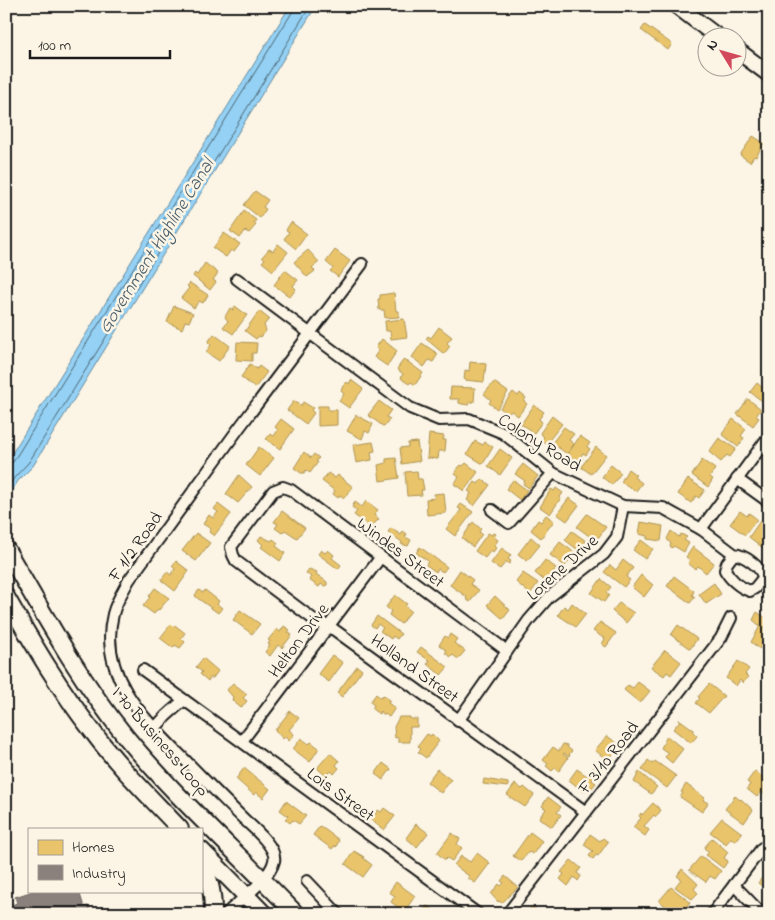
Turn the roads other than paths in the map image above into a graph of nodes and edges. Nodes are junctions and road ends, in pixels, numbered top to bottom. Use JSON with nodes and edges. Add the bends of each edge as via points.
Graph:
{"nodes":[{"id":1,"x":677,"y":6,"type":"edge"},
{"id":2,"x":706,"y":28,"type":"edge"},
{"id":3,"x":748,"y":58,"type":"edge"},
{"id":4,"x":769,"y":74,"type":"edge"},
{"id":5,"x":362,"y":264,"type":"dead end"},
{"id":6,"x":238,"y":279,"type":"dead end"},
{"id":7,"x":310,"y":334,"type":"junction"},
{"id":8,"x":769,"y":436,"type":"edge"},
{"id":9,"x":553,"y":473,"type":"junction"},
{"id":10,"x":737,"y":479,"type":"junction"},
{"id":11,"x":273,"y":491,"type":"joint"},
{"id":12,"x":769,"y":502,"type":"edge"},
{"id":13,"x":623,"y":506,"type":"junction"},
{"id":14,"x":492,"y":510,"type":"dead end"},
{"id":15,"x":700,"y":528,"type":"junction"},
{"id":16,"x":6,"y":548,"type":"edge"},
{"id":17,"x":734,"y":554,"type":"dead end"},
{"id":18,"x":380,"y":558,"type":"junction"},
{"id":19,"x":6,"y":597,"type":"edge"},
{"id":20,"x":731,"y":618,"type":"dead end"},
{"id":21,"x":329,"y":626,"type":"junction"},
{"id":22,"x":507,"y":651,"type":"junction"},
{"id":23,"x":143,"y":670,"type":"dead end"},
{"id":24,"x":184,"y":700,"type":"junction"},
{"id":25,"x":458,"y":721,"type":"junction"},
{"id":26,"x":154,"y":729,"type":"junction"},
{"id":27,"x":242,"y":741,"type":"junction"},
{"id":28,"x":586,"y":812,"type":"junction"},
{"id":29,"x":179,"y":828,"type":"edge"},
{"id":30,"x":762,"y":848,"type":"dead end"},
{"id":31,"x":202,"y":851,"type":"edge"},
{"id":32,"x":202,"y":866,"type":"edge"},
{"id":33,"x":263,"y":880,"type":"junction"},
{"id":34,"x":307,"y":881,"type":"dead end"},
{"id":35,"x":734,"y":885,"type":"junction"},
{"id":36,"x":246,"y":895,"type":"junction"},
{"id":37,"x":213,"y":914,"type":"edge"},
{"id":38,"x":226,"y":914,"type":"edge"},
{"id":39,"x":264,"y":914,"type":"edge"},
{"id":40,"x":296,"y":914,"type":"edge"},
{"id":41,"x":338,"y":914,"type":"edge"},
{"id":42,"x":478,"y":914,"type":"edge"},
{"id":43,"x":507,"y":914,"type":"edge"},
{"id":44,"x":712,"y":914,"type":"edge"},
{"id":45,"x":762,"y":914,"type":"edge"}],
"edges":[{"from":1,"to":2,"type":"street"},
{"from":3,"to":4,"type":"street"},
{"from":5,"to":7,"type":"street","name":"F 1/2 Road"},
{"from":6,"to":7,"type":"street","name":"Colony Road"},
{"from":7,"to":9,"type":"street","name":"Colony Road","via":[[410,408],[439,420],[469,419],[502,433]]},
{"from":7,"to":26,"type":"street","name":"F 1/2 Road","via":[[129,580],[118,600],[111,634],[112,656],[123,688]]},
{"from":8,"to":10,"type":"street"},
{"from":9,"to":13,"type":"street","name":"Colony Road"},
{"from":9,"to":14,"type":"street","via":[[509,523]]},
{"from":10,"to":12,"type":"street"},
{"from":10,"to":15,"type":"street"},
{"from":11,"to":18,"type":"street","name":"Windes Street","via":[[283,487],[291,490]]},
{"from":11,"to":21,"type":"street","name":"Holland Street","via":[[231,547],[232,555],[317,622]]},
{"from":13,"to":15,"type":"street","name":"Colony Road","via":[[663,508]]},
{"from":13,"to":22,"type":"street","name":"Lorene Drive","via":[[616,537],[604,554],[549,597]]},
{"from":15,"to":17,"type":"street","name":"Colony Road"},
{"from":16,"to":33,"type":"main road","name":"I 70 Business Loop","via":[[75,667],[125,736]]},
{"from":18,"to":21,"type":"street","name":"Helton Drive"},
{"from":18,"to":22,"type":"street","name":"Windes Street"},
{"from":19,"to":29,"type":"main road","via":[[43,660],[92,732]]},
{"from":20,"to":28,"type":"street","name":"F 3/10 Road","via":[[721,638]]},
{"from":21,"to":25,"type":"street","name":"Holland Street"},
{"from":21,"to":27,"type":"street","name":"Helton Drive"},
{"from":22,"to":25,"type":"street","name":"Lorene Drive"},
{"from":23,"to":24,"type":"street","name":"Lois Street"},
{"from":24,"to":26,"type":"street"},
{"from":24,"to":27,"type":"street","name":"Lois Street"},
{"from":25,"to":28,"type":"street","name":"Holland Street"},
{"from":26,"to":33,"type":"street","name":"F 1/2 Road","via":[[274,852],[274,861]]},
{"from":27,"to":42,"type":"street","name":"Lois Street"},
{"from":28,"to":43,"type":"street","name":"F 3/10 Road"},
{"from":30,"to":35,"type":"street"},
{"from":31,"to":36,"type":"main road"},
{"from":32,"to":37,"type":"main road","via":[[210,882]]},
{"from":33,"to":36,"type":"street","name":"F 1/2 Road"},
{"from":33,"to":40,"type":"main road","name":"I 70 Business Loop"},
{"from":34,"to":41,"type":"street"},
{"from":35,"to":44,"type":"street"},
{"from":35,"to":45,"type":"street"},
{"from":36,"to":38,"type":"street","name":"F 1/2 Road"},
{"from":36,"to":39,"type":"main road"}]}
